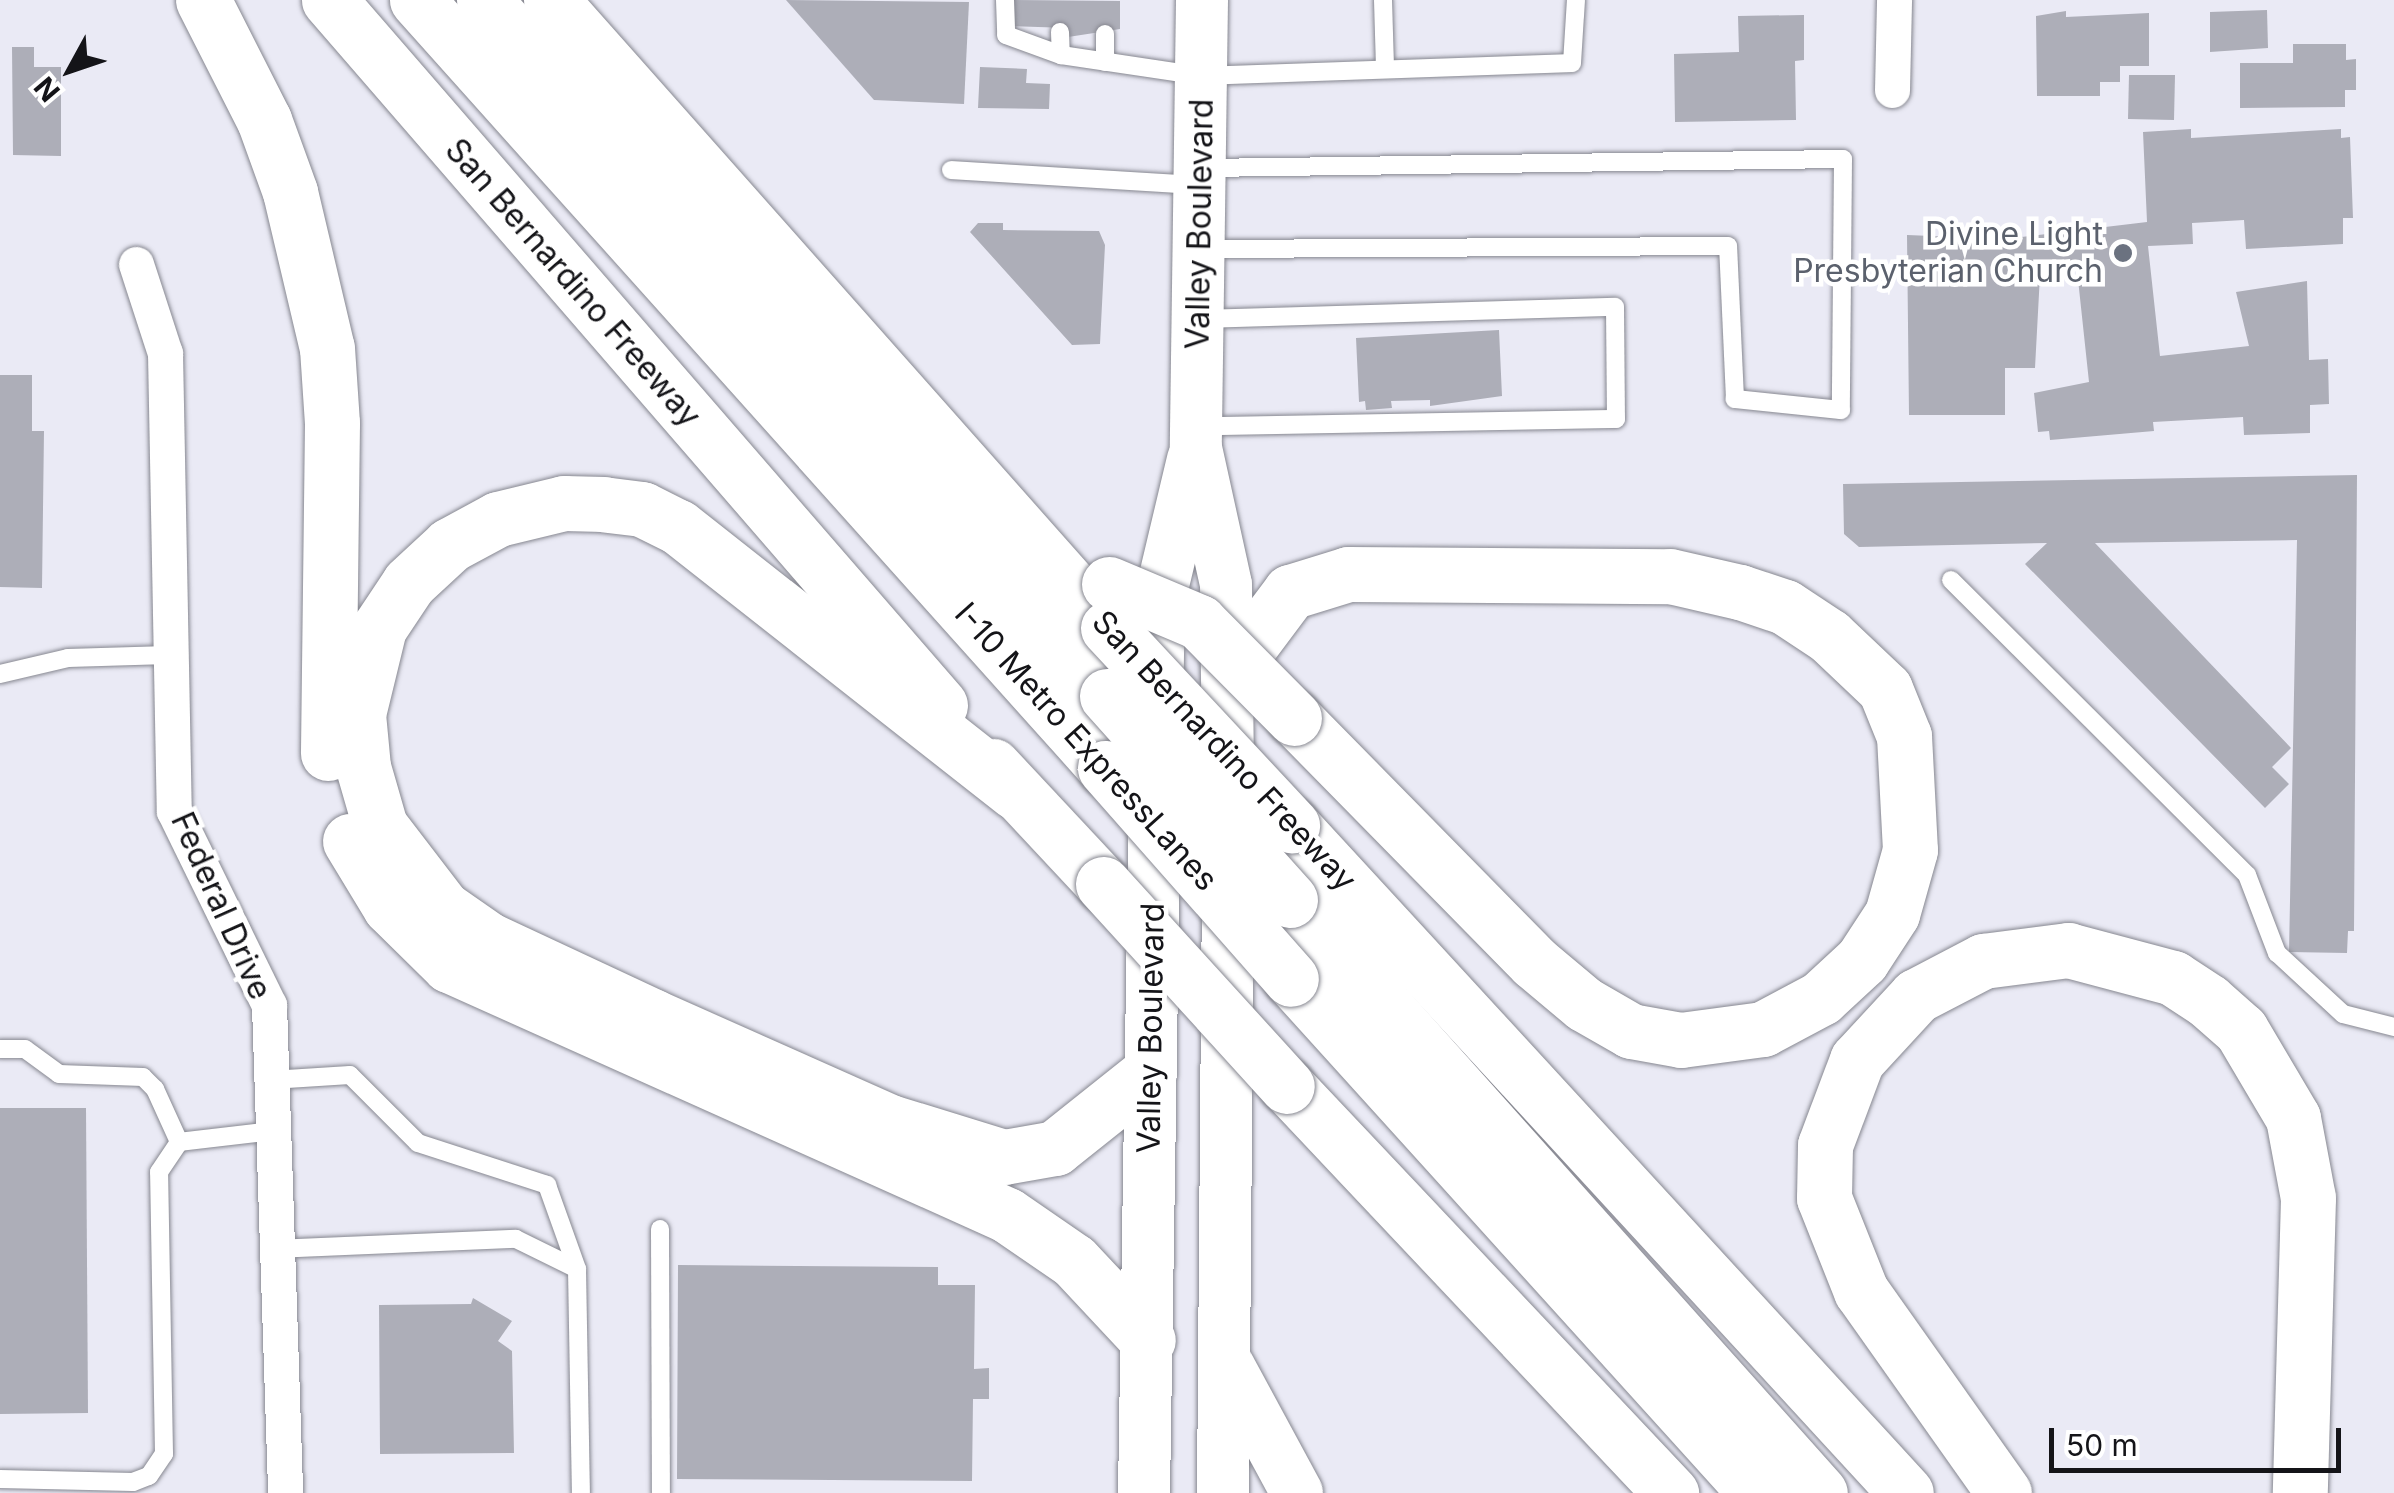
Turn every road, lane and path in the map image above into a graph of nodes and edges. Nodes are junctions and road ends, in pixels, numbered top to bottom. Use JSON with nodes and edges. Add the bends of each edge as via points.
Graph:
{"nodes":[{"id":1,"x":203,"y":0,"type":"edge"},
{"id":2,"x":329,"y":0,"type":"edge"},
{"id":3,"x":417,"y":0,"type":"edge"},
{"id":4,"x":484,"y":0,"type":"edge"},
{"id":5,"x":552,"y":0,"type":"edge"},
{"id":6,"x":1005,"y":0,"type":"edge"},
{"id":7,"x":1202,"y":0,"type":"edge"},
{"id":8,"x":1383,"y":0,"type":"edge"},
{"id":9,"x":1576,"y":0,"type":"edge"},
{"id":10,"x":1894,"y":0,"type":"edge"},
{"id":11,"x":1060,"y":32,"type":"dead end"},
{"id":12,"x":1105,"y":34,"type":"dead end"},
{"id":13,"x":1061,"y":55,"type":"junction"},
{"id":14,"x":1105,"y":62,"type":"junction"},
{"id":15,"x":1384,"y":69,"type":"junction"},
{"id":16,"x":1202,"y":76,"type":"junction"},
{"id":17,"x":1892,"y":90,"type":"dead end"},
{"id":18,"x":951,"y":170,"type":"dead end"},
{"id":19,"x":1201,"y":177,"type":"junction"},
{"id":20,"x":1200,"y":249,"type":"junction"},
{"id":21,"x":136,"y":264,"type":"dead end"},
{"id":22,"x":1198,"y":319,"type":"junction"},
{"id":23,"x":1196,"y":437,"type":"junction"},
{"id":24,"x":1951,"y":580,"type":"dead end"},
{"id":25,"x":1093,"y":595,"type":"junction"},
{"id":26,"x":168,"y":655,"type":"junction"},
{"id":27,"x":0,"y":674,"type":"edge"},
{"id":28,"x":1228,"y":675,"type":"junction"},
{"id":29,"x":1015,"y":792,"type":"junction"},
{"id":30,"x":2394,"y":1027,"type":"edge"},
{"id":31,"x":0,"y":1048,"type":"edge"},
{"id":32,"x":1149,"y":1074,"type":"junction"},
{"id":33,"x":271,"y":1080,"type":"junction"},
{"id":34,"x":272,"y":1131,"type":"junction"},
{"id":35,"x":179,"y":1142,"type":"junction"},
{"id":36,"x":660,"y":1229,"type":"dead end"},
{"id":37,"x":274,"y":1249,"type":"junction"},
{"id":38,"x":577,"y":1268,"type":"junction"},
{"id":39,"x":1148,"y":1340,"type":"junction"},
{"id":40,"x":1226,"y":1360,"type":"junction"},
{"id":41,"x":0,"y":1478,"type":"edge"},
{"id":42,"x":285,"y":1493,"type":"edge"},
{"id":43,"x":581,"y":1493,"type":"edge"},
{"id":44,"x":661,"y":1493,"type":"edge"},
{"id":45,"x":1144,"y":1493,"type":"edge"},
{"id":46,"x":1223,"y":1493,"type":"edge"},
{"id":47,"x":1296,"y":1493,"type":"edge"},
{"id":48,"x":1671,"y":1493,"type":"edge"},
{"id":49,"x":1756,"y":1493,"type":"edge"},
{"id":50,"x":1820,"y":1493,"type":"edge"},
{"id":51,"x":1906,"y":1493,"type":"edge"},
{"id":52,"x":2004,"y":1493,"type":"edge"},
{"id":53,"x":2300,"y":1493,"type":"edge"}],
"edges":[{"from":1,"to":39,"type":"highway","via":[[264,120],[311,264],[332,423],[329,766],[347,835],[382,895],[449,965],[497,992],[1036,1232],[1087,1273]]},
{"from":2,"to":29,"type":"highway","name":"San Bernardino Freeway"},
{"from":3,"to":49,"type":"highway","name":"I-10 Metro ExpressLanes","bridge":true},
{"from":4,"to":50,"type":"highway","name":"I-10 Metro ExpressLanes","bridge":true},
{"from":5,"to":25,"type":"highway","name":"San Bernardino Freeway"},
{"from":6,"to":13,"type":"lane","via":[[1006,35]]},
{"from":7,"to":16,"type":"main road","name":"Valley Boulevard"},
{"from":8,"to":15,"type":"lane"},
{"from":9,"to":15,"type":"lane","via":[[1572,64]]},
{"from":10,"to":17,"type":"street"},
{"from":11,"to":13,"type":"lane"},
{"from":12,"to":14,"type":"lane"},
{"from":13,"to":14,"type":"lane"},
{"from":14,"to":16,"type":"lane"},
{"from":15,"to":16,"type":"lane"},
{"from":16,"to":19,"type":"main road","name":"Valley Boulevard"},
{"from":18,"to":19,"type":"lane"},
{"from":19,"to":20,"type":"main road","name":"Valley Boulevard"},
{"from":19,"to":20,"type":"lane","via":[[1843,159],[1841,410],[1735,399],[1728,246]]},
{"from":20,"to":22,"type":"main road","name":"Valley Boulevard"},
{"from":21,"to":26,"type":"street","name":"Federal Drive","via":[[165,353]]},
{"from":22,"to":23,"type":"main road","name":"Valley Boulevard"},
{"from":22,"to":23,"type":"lane","via":[[1615,307],[1616,419]]},
{"from":23,"to":28,"type":"main road","name":"Valley Boulevard","via":[[1226,584]]},
{"from":23,"to":32,"type":"main road","name":"Valley Boulevard","via":[[1159,602]]},
{"from":24,"to":30,"type":"lane","via":[[2247,875],[2276,953],[2343,1014]]},
{"from":25,"to":28,"type":"highway","bridge":true,"via":[[1199,622],[1294,718],[1534,962],[1584,1004],[1631,1031],[1681,1040],[1764,1029],[1821,998],[1862,960],[1892,914],[1910,850],[1904,736],[1884,689],[1828,636],[1785,607],[1670,576],[1348,574],[1290,592]]},
{"from":25,"to":51,"type":"highway","name":"San Bernardino Freeway","bridge":true,"via":[[1292,825]]},
{"from":26,"to":27,"type":"lane","via":[[68,658]]},
{"from":26,"to":33,"type":"street","name":"Federal Drive","via":[[174,811],[269,1005]]},
{"from":28,"to":40,"type":"main road","name":"Valley Boulevard"},
{"from":29,"to":32,"type":"highway","via":[[678,527],[642,509],[604,504],[564,502],[498,519],[450,544],[408,583],[378,628],[358,714],[363,767],[380,826],[443,908],[489,940],[654,1017],[890,1122],[1004,1156],[1054,1148]]},
{"from":29,"to":48,"type":"highway","name":"San Bernardino Freeway","bridge":true},
{"from":31,"to":35,"type":"lane","via":[[25,1049],[60,1074],[143,1078]]},
{"from":32,"to":39,"type":"main road","name":"Valley Boulevard"},
{"from":33,"to":34,"type":"street","name":"Federal Drive"},
{"from":33,"to":38,"type":"lane","via":[[350,1074],[418,1143],[547,1185]]},
{"from":34,"to":35,"type":"lane"},
{"from":34,"to":37,"type":"street","name":"Federal Drive"},
{"from":35,"to":41,"type":"lane","via":[[159,1172],[156,1209],[164,1454],[149,1476],[134,1482]]},
{"from":36,"to":44,"type":"lane"},
{"from":37,"to":38,"type":"lane","via":[[516,1239]]},
{"from":37,"to":42,"type":"street","name":"Federal Drive"},
{"from":38,"to":43,"type":"lane"},
{"from":39,"to":45,"type":"main road","name":"Valley Boulevard"},
{"from":40,"to":46,"type":"main road","name":"Valley Boulevard"},
{"from":40,"to":47,"type":"main road"},
{"from":52,"to":53,"type":"highway","via":[[1861,1291],[1824,1198],[1824,1145],[1857,1060],[1916,996],[1982,961],[2068,950],[2174,978],[2208,1001],[2251,1044],[2293,1118],[2308,1198]]}]}
